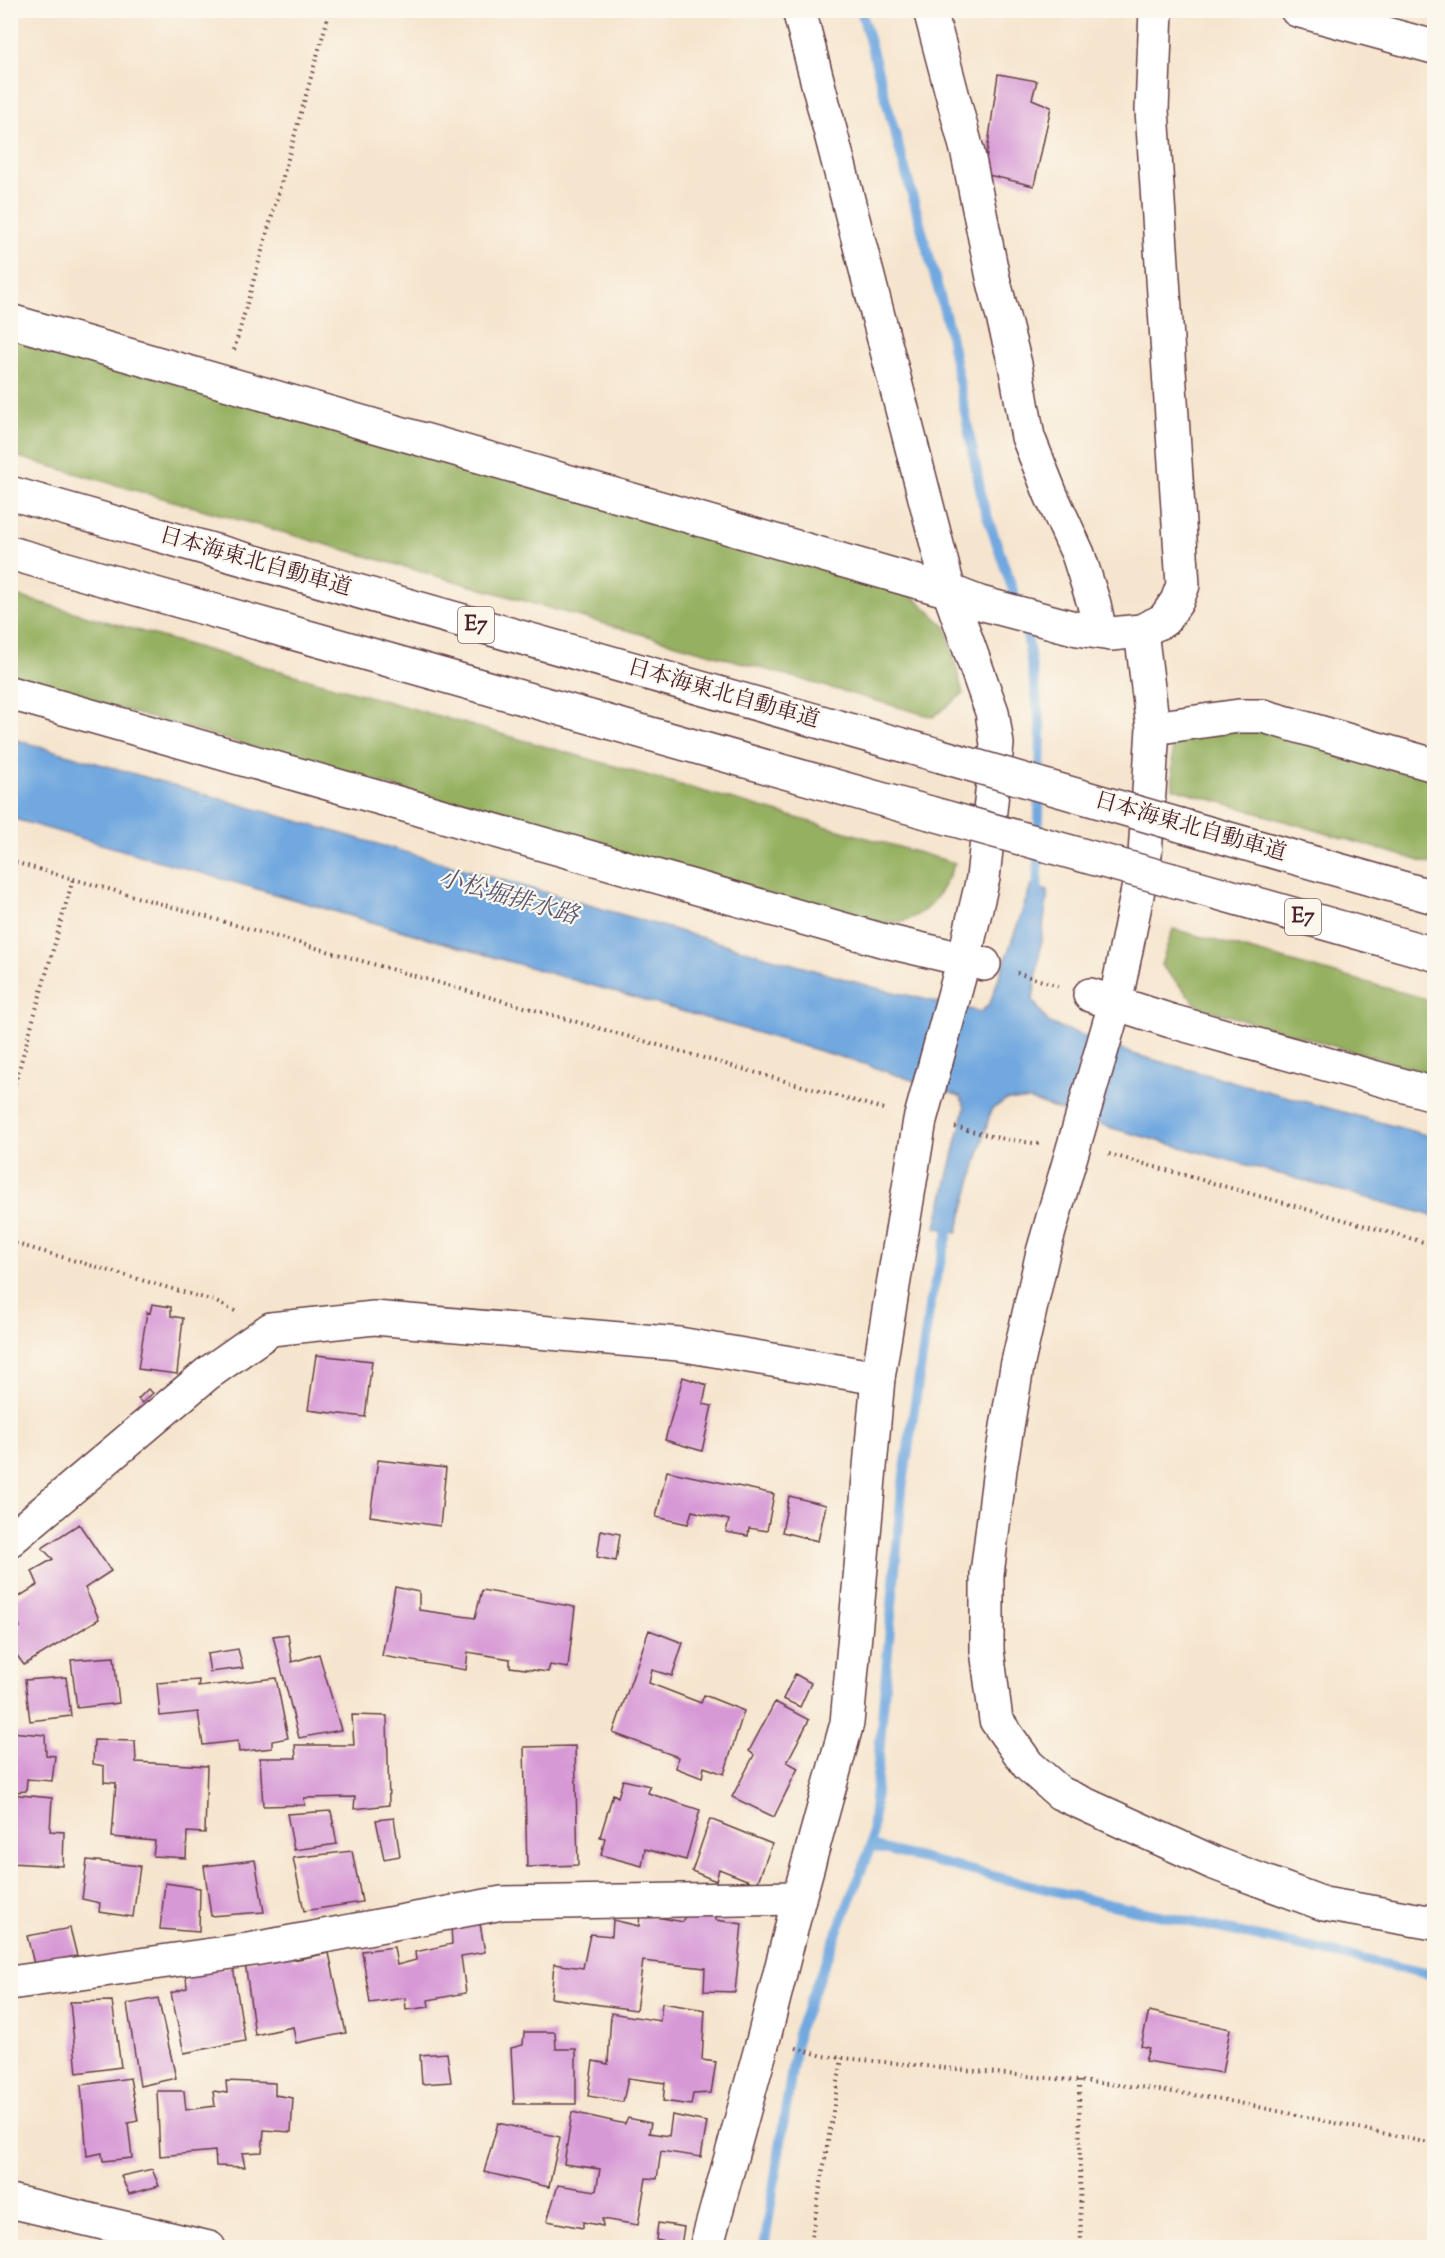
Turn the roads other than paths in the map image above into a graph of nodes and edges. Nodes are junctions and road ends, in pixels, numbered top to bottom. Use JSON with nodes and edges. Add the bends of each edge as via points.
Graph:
{"nodes":[{"id":1,"x":799,"y":10,"type":"edge"},
{"id":2,"x":930,"y":10,"type":"edge"},
{"id":3,"x":1156,"y":10,"type":"edge"},
{"id":4,"x":1297,"y":10,"type":"edge"},
{"id":5,"x":1434,"y":47,"type":"edge"},
{"id":6,"x":10,"y":321,"type":"edge"},
{"id":7,"x":10,"y":494,"type":"edge"},
{"id":8,"x":10,"y":553,"type":"edge"},
{"id":9,"x":949,"y":591,"type":"junction"},
{"id":10,"x":1089,"y":631,"type":"junction"},
{"id":11,"x":1141,"y":631,"type":"junction"},
{"id":12,"x":10,"y":693,"type":"edge"},
{"id":13,"x":1153,"y":728,"type":"junction"},
{"id":14,"x":1434,"y":765,"type":"edge"},
{"id":15,"x":1434,"y":897,"type":"edge"},
{"id":16,"x":1434,"y":954,"type":"edge"},
{"id":17,"x":968,"y":970,"type":"junction"},
{"id":18,"x":1105,"y":1009,"type":"junction"},
{"id":19,"x":1434,"y":1094,"type":"edge"},
{"id":20,"x":878,"y":1378,"type":"junction"},
{"id":21,"x":10,"y":1540,"type":"edge"},
{"id":22,"x":799,"y":1898,"type":"junction"},
{"id":23,"x":1434,"y":1923,"type":"edge"},
{"id":24,"x":10,"y":1983,"type":"edge"},
{"id":25,"x":10,"y":2201,"type":"edge"},
{"id":26,"x":209,"y":2247,"type":"edge"},
{"id":27,"x":706,"y":2247,"type":"edge"}],
"edges":[{"from":1,"to":9,"type":"main road"},
{"from":2,"to":10,"type":"main road","via":[[968,154],[1028,437],[1078,554],[1094,604]]},
{"from":3,"to":11,"type":"main road","via":[[1152,110],[1183,585],[1164,620]]},
{"from":4,"to":5,"type":"main road"},
{"from":6,"to":9,"type":"main road"},
{"from":7,"to":15,"type":"main road","name":"日本海東北自動車道","number":"E7","bridge":true},
{"from":8,"to":16,"type":"main road","number":"E7","bridge":true},
{"from":9,"to":10,"type":"main road","via":[[980,603]]},
{"from":9,"to":17,"type":"main road","via":[[992,712],[997,744],[983,878]]},
{"from":10,"to":11,"type":"main road"},
{"from":11,"to":13,"type":"main road"},
{"from":12,"to":17,"type":"main road","via":[[881,940]]},
{"from":13,"to":14,"type":"main road","via":[[1263,716]]},
{"from":13,"to":18,"type":"main road","via":[[1145,855]]},
{"from":17,"to":20,"type":"main road","via":[[932,1114]]},
{"from":18,"to":19,"type":"main road"},
{"from":18,"to":23,"type":"main road","via":[[1075,1141],[1043,1252],[1017,1367],[1000,1469],[987,1574],[987,1650],[996,1720],[1028,1765],[1060,1792],[1214,1863],[1324,1904]]},
{"from":20,"to":21,"type":"main road","via":[[679,1344],[374,1318],[271,1329],[207,1374]]},
{"from":20,"to":22,"type":"main road","via":[[847,1723]]},
{"from":22,"to":24,"type":"main road","via":[[502,1903],[254,1949]]},
{"from":22,"to":27,"type":"main road"},
{"from":25,"to":26,"type":"main road"}]}
